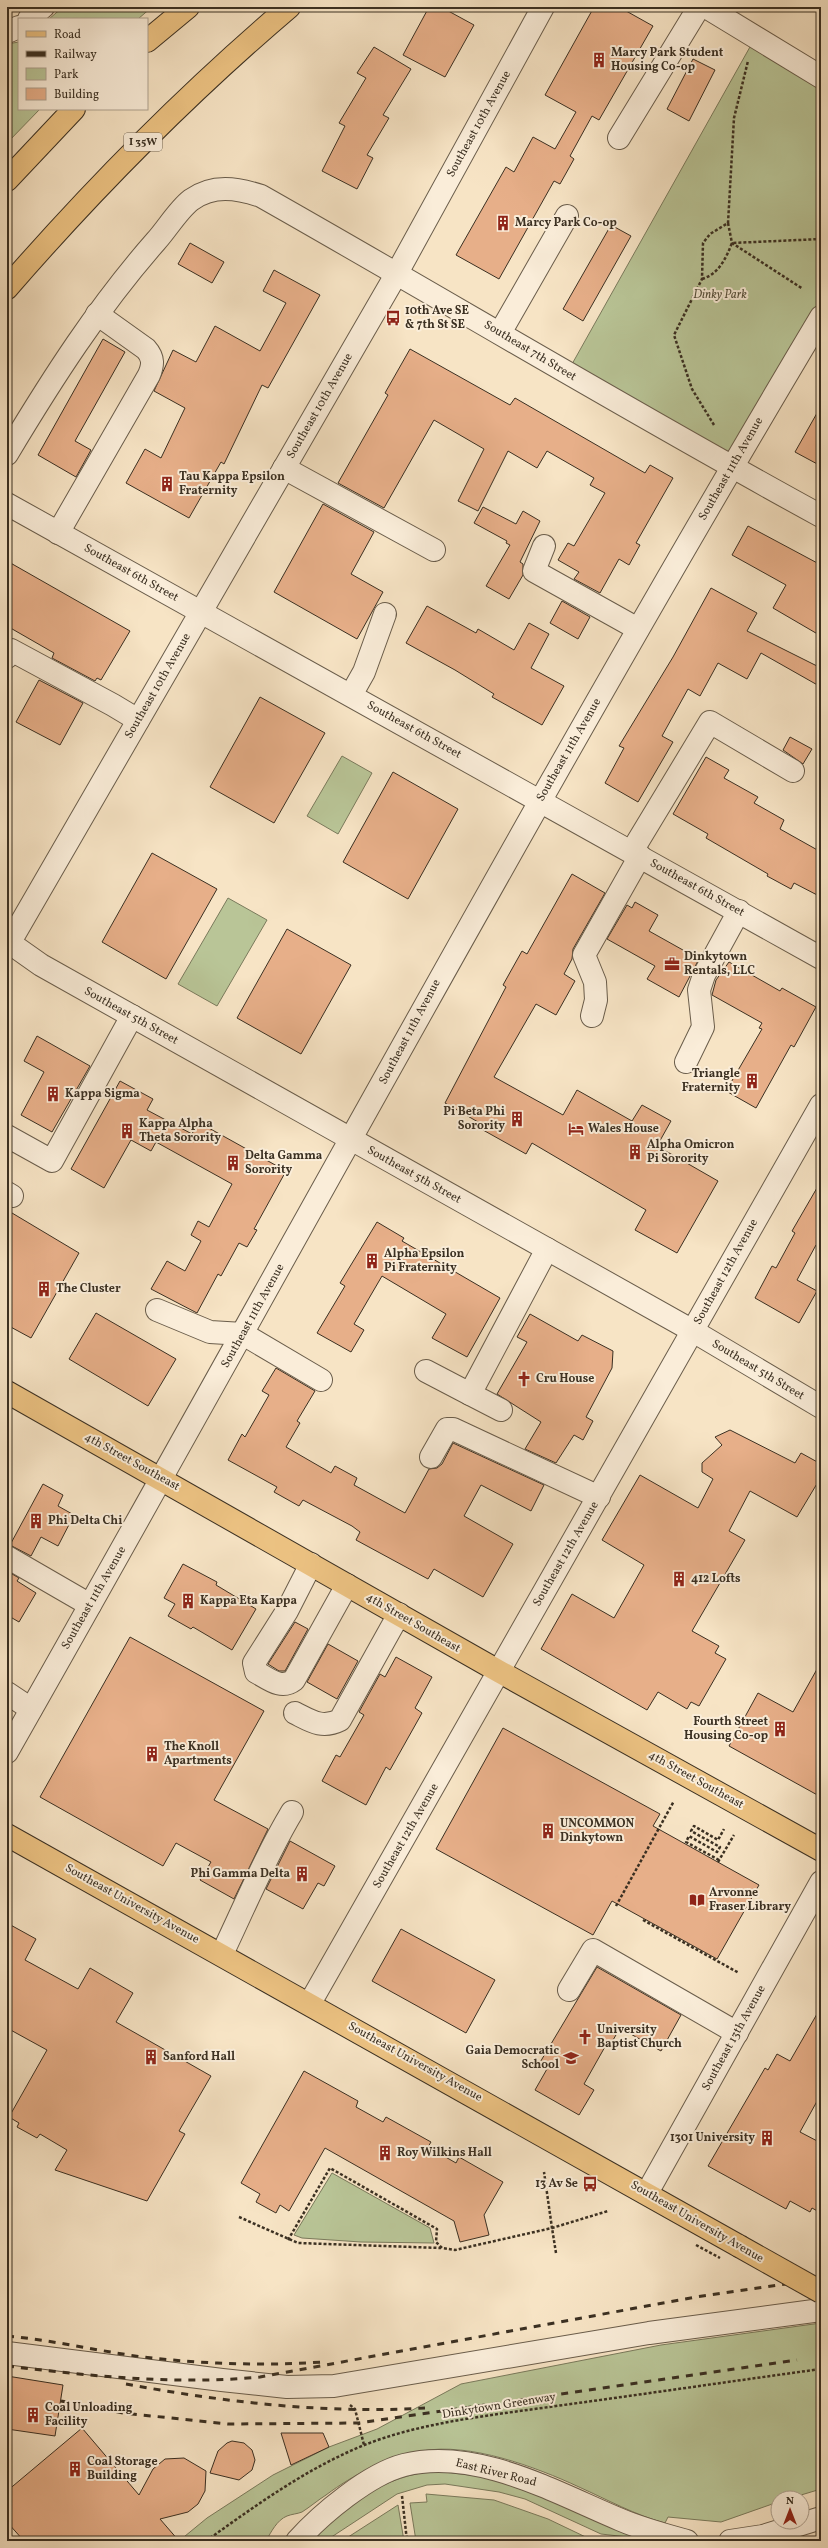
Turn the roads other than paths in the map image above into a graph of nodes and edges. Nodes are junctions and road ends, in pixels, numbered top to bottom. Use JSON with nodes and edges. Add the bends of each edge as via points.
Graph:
{"nodes":[{"id":1,"x":43,"y":7,"type":"edge"},
{"id":2,"x":188,"y":7,"type":"edge"},
{"id":3,"x":289,"y":7,"type":"edge"},
{"id":4,"x":543,"y":7,"type":"edge"},
{"id":5,"x":699,"y":7,"type":"edge"},
{"id":6,"x":706,"y":7,"type":"edge"},
{"id":7,"x":30,"y":18,"type":"edge"},
{"id":8,"x":18,"y":27,"type":"edge"},
{"id":9,"x":7,"y":32,"type":"edge"},
{"id":10,"x":148,"y":40,"type":"edge"},
{"id":11,"x":821,"y":77,"type":"edge"},
{"id":12,"x":73,"y":110,"type":"edge"},
{"id":13,"x":619,"y":138,"type":"dead end"},
{"id":14,"x":7,"y":180,"type":"edge"},
{"id":15,"x":567,"y":216,"type":"dead end"},
{"id":16,"x":397,"y":273,"type":"junction"},
{"id":17,"x":7,"y":288,"type":"edge"},
{"id":18,"x":97,"y":314,"type":"junction"},
{"id":19,"x":821,"y":317,"type":"edge"},
{"id":20,"x":500,"y":333,"type":"junction"},
{"id":21,"x":7,"y":454,"type":"edge"},
{"id":22,"x":732,"y":467,"type":"junction"},
{"id":23,"x":284,"y":468,"type":"junction"},
{"id":24,"x":7,"y":504,"type":"edge"},
{"id":25,"x":821,"y":516,"type":"edge"},
{"id":26,"x":58,"y":533,"type":"junction"},
{"id":27,"x":544,"y":546,"type":"dead end"},
{"id":28,"x":434,"y":550,"type":"dead end"},
{"id":29,"x":200,"y":612,"type":"junction"},
{"id":30,"x":385,"y":614,"type":"dead end"},
{"id":31,"x":638,"y":629,"type":"junction"},
{"id":32,"x":7,"y":657,"type":"edge"},
{"id":33,"x":351,"y":695,"type":"junction"},
{"id":34,"x":138,"y":720,"type":"junction"},
{"id":35,"x":793,"y":771,"type":"dead end"},
{"id":36,"x":541,"y":800,"type":"junction"},
{"id":37,"x":636,"y":853,"type":"junction"},
{"id":38,"x":739,"y":911,"type":"junction"},
{"id":39,"x":8,"y":943,"type":"edge"},
{"id":40,"x":821,"y":958,"type":"edge"},
{"id":41,"x":132,"y":1016,"type":"junction"},
{"id":42,"x":592,"y":1016,"type":"dead end"},
{"id":43,"x":686,"y":1062,"type":"dead end"},
{"id":44,"x":821,"y":1105,"type":"edge"},
{"id":45,"x":7,"y":1136,"type":"edge"},
{"id":46,"x":352,"y":1140,"type":"junction"},
{"id":47,"x":546,"y":1249,"type":"junction"},
{"id":48,"x":158,"y":1310,"type":"dead end"},
{"id":49,"x":693,"y":1331,"type":"junction"},
{"id":50,"x":243,"y":1334,"type":"junction"},
{"id":51,"x":426,"y":1371,"type":"dead end"},
{"id":52,"x":321,"y":1380,"type":"dead end"},
{"id":53,"x":7,"y":1392,"type":"edge"},
{"id":54,"x":470,"y":1394,"type":"junction"},
{"id":55,"x":821,"y":1407,"type":"edge"},
{"id":56,"x":501,"y":1410,"type":"dead end"},
{"id":57,"x":432,"y":1456,"type":"dead end"},
{"id":58,"x":162,"y":1479,"type":"junction"},
{"id":59,"x":599,"y":1497,"type":"junction"},
{"id":60,"x":7,"y":1557,"type":"edge"},
{"id":61,"x":311,"y":1564,"type":"junction"},
{"id":62,"x":348,"y":1585,"type":"junction"},
{"id":63,"x":90,"y":1605,"type":"junction"},
{"id":64,"x":399,"y":1614,"type":"junction"},
{"id":65,"x":500,"y":1672,"type":"junction"},
{"id":66,"x":7,"y":1693,"type":"edge"},
{"id":67,"x":31,"y":1709,"type":"junction"},
{"id":68,"x":295,"y":1712,"type":"dead end"},
{"id":69,"x":7,"y":1752,"type":"edge"},
{"id":70,"x":292,"y":1812,"type":"dead end"},
{"id":71,"x":7,"y":1834,"type":"edge"},
{"id":72,"x":821,"y":1850,"type":"edge"},
{"id":73,"x":821,"y":1882,"type":"edge"},
{"id":74,"x":222,"y":1954,"type":"junction"},
{"id":75,"x":570,"y":1990,"type":"dead end"},
{"id":76,"x":310,"y":2003,"type":"junction"},
{"id":77,"x":737,"y":2032,"type":"junction"},
{"id":78,"x":647,"y":2193,"type":"junction"},
{"id":79,"x":821,"y":2292,"type":"edge"},
{"id":80,"x":821,"y":2310,"type":"edge"},
{"id":81,"x":7,"y":2353,"type":"edge"},
{"id":82,"x":821,"y":2518,"type":"edge"},
{"id":83,"x":297,"y":2541,"type":"edge"},
{"id":84,"x":687,"y":2541,"type":"edge"},
{"id":85,"x":730,"y":2541,"type":"edge"}],
"edges":[{"from":1,"to":7,"type":"street"},
{"from":2,"to":10,"type":"main road"},
{"from":3,"to":17,"type":"main road","number":"I 35W","via":[[213,74],[119,166]]},
{"from":4,"to":16,"type":"street","name":"Southeast 10th Avenue"},
{"from":5,"to":13,"type":"street"},
{"from":6,"to":11,"type":"street"},
{"from":8,"to":9,"type":"street"},
{"from":12,"to":14,"type":"main road"},
{"from":15,"to":20,"type":"street"},
{"from":16,"to":18,"type":"street","name":"Southeast 7th Street","via":[[260,196],[238,188],[216,190],[191,200],[123,279]]},
{"from":16,"to":20,"type":"street","name":"Southeast 7th Street"},
{"from":16,"to":23,"type":"street","name":"Southeast 10th Avenue"},
{"from":18,"to":21,"type":"street","via":[[61,364]]},
{"from":18,"to":26,"type":"street","via":[[146,349],[153,363],[149,375]]},
{"from":19,"to":22,"type":"street","name":"Southeast 11th Avenue"},
{"from":20,"to":22,"type":"street","name":"Southeast 7th Street"},
{"from":22,"to":25,"type":"street","name":"Southeast 7th Street"},
{"from":22,"to":31,"type":"street","name":"Southeast 11th Avenue"},
{"from":23,"to":28,"type":"street"},
{"from":23,"to":29,"type":"street","name":"Southeast 10th Avenue"},
{"from":24,"to":26,"type":"street","name":"Southeast 6th Street"},
{"from":26,"to":29,"type":"street","name":"Southeast 6th Street"},
{"from":27,"to":31,"type":"street","via":[[534,572]]},
{"from":29,"to":33,"type":"street","name":"Southeast 6th Street"},
{"from":29,"to":34,"type":"street","name":"Southeast 10th Avenue"},
{"from":30,"to":33,"type":"street","via":[[364,672]]},
{"from":31,"to":36,"type":"street","name":"Southeast 11th Avenue"},
{"from":32,"to":34,"type":"street","via":[[11,650]]},
{"from":33,"to":36,"type":"street","name":"Southeast 6th Street"},
{"from":34,"to":39,"type":"street","name":"Southeast 10th Avenue"},
{"from":35,"to":37,"type":"street","via":[[710,722]]},
{"from":36,"to":37,"type":"street","name":"Southeast 6th Street"},
{"from":36,"to":46,"type":"street","name":"Southeast 11th Avenue","via":[[444,968]]},
{"from":37,"to":38,"type":"street","name":"Southeast 6th Street"},
{"from":37,"to":42,"type":"street","via":[[584,955],[595,982],[596,1000]]},
{"from":38,"to":40,"type":"street","name":"Southeast 6th Street"},
{"from":38,"to":43,"type":"street","via":[[704,975],[699,990],[703,1027]]},
{"from":39,"to":41,"type":"street","name":"Southeast 5th Street","via":[[34,962]]},
{"from":41,"to":45,"type":"street","via":[[52,1161]]},
{"from":41,"to":46,"type":"street","name":"Southeast 5th Street"},
{"from":44,"to":49,"type":"street","name":"Southeast 12th Avenue"},
{"from":46,"to":47,"type":"street","name":"Southeast 5th Street"},
{"from":46,"to":50,"type":"street","name":"Southeast 11th Avenue"},
{"from":47,"to":49,"type":"street","name":"Southeast 5th Street"},
{"from":47,"to":54,"type":"street"},
{"from":48,"to":50,"type":"street","via":[[210,1332]]},
{"from":49,"to":55,"type":"street","name":"Southeast 5th Street"},
{"from":49,"to":59,"type":"street","name":"Southeast 12th Avenue"},
{"from":50,"to":52,"type":"street"},
{"from":50,"to":58,"type":"street","name":"Southeast 11th Avenue"},
{"from":51,"to":54,"type":"street"},
{"from":53,"to":58,"type":"main road","name":"4th Street Southeast"},
{"from":54,"to":56,"type":"street"},
{"from":57,"to":59,"type":"street","via":[[447,1429],[453,1429]]},
{"from":58,"to":61,"type":"main road","name":"4th Street Southeast"},
{"from":58,"to":63,"type":"street","name":"Southeast 11th Avenue"},
{"from":59,"to":65,"type":"street","name":"Southeast 12th Avenue"},
{"from":60,"to":63,"type":"street"},
{"from":61,"to":62,"type":"main road","name":"4th Street Southeast"},
{"from":61,"to":62,"type":"street","via":[[287,1611],[254,1663],[256,1672],[281,1685],[287,1685],[294,1680]]},
{"from":62,"to":64,"type":"main road","name":"4th Street Southeast"},
{"from":63,"to":67,"type":"street","name":"Southeast 11th Avenue"},
{"from":64,"to":65,"type":"main road","name":"4th Street Southeast"},
{"from":64,"to":68,"type":"street","via":[[340,1720],[331,1725],[320,1725]]},
{"from":65,"to":72,"type":"main road","name":"4th Street Southeast"},
{"from":65,"to":76,"type":"street","name":"Southeast 12th Avenue"},
{"from":66,"to":67,"type":"street"},
{"from":67,"to":69,"type":"street","name":"Southeast 11th Avenue"},
{"from":70,"to":74,"type":"street","via":[[270,1848],[260,1876]]},
{"from":71,"to":74,"type":"main road","name":"Southeast University Avenue"},
{"from":73,"to":77,"type":"street","name":"Southeast 13th Avenue"},
{"from":74,"to":76,"type":"main road","name":"Southeast University Avenue"},
{"from":75,"to":77,"type":"street","via":[[593,1950]]},
{"from":76,"to":78,"type":"main road","name":"Southeast University Avenue"},
{"from":77,"to":78,"type":"street","name":"Southeast 13th Avenue"},
{"from":78,"to":79,"type":"main road","name":"Southeast University Avenue","bridge":true},
{"from":80,"to":81,"type":"street","via":[[649,2333],[334,2386],[287,2387]]},
{"from":82,"to":85,"type":"street","via":[[763,2536]]},
{"from":83,"to":84,"type":"street","name":"East River Road","via":[[310,2527],[364,2484],[385,2472],[419,2462],[450,2461],[515,2475],[546,2485],[621,2520]]}]}
